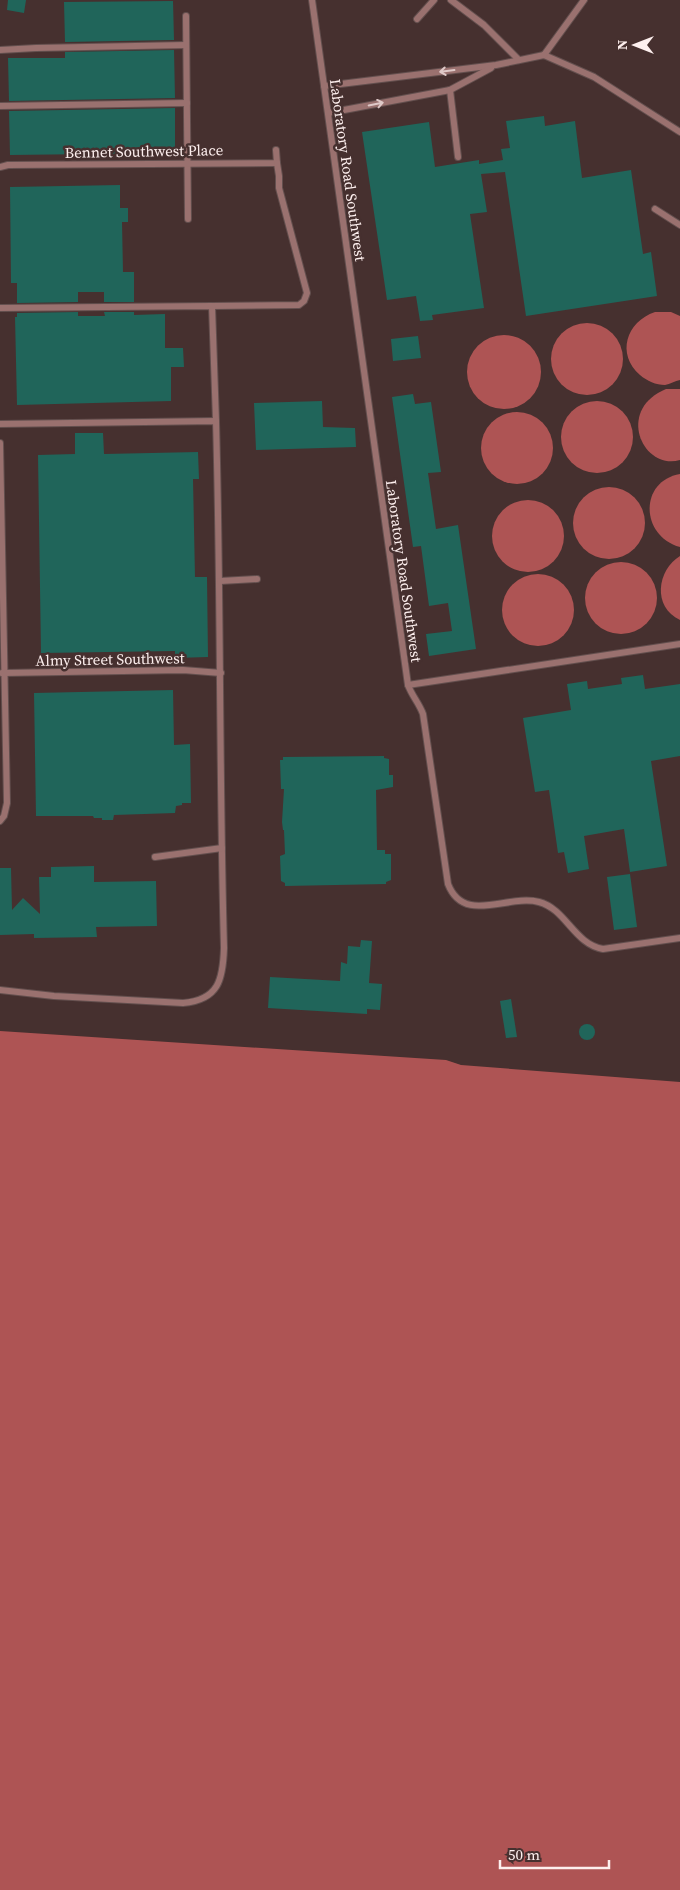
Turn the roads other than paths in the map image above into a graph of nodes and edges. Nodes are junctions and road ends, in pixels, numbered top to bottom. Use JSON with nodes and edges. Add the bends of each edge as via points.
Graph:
{"nodes":[{"id":1,"x":312,"y":0,"type":"edge"},
{"id":2,"x":434,"y":0,"type":"edge"},
{"id":3,"x":450,"y":0,"type":"edge"},
{"id":4,"x":584,"y":0,"type":"edge"},
{"id":5,"x":186,"y":16,"type":"dead end"},
{"id":6,"x":417,"y":19,"type":"dead end"},
{"id":7,"x":186,"y":45,"type":"junction"},
{"id":8,"x":0,"y":50,"type":"edge"},
{"id":9,"x":544,"y":55,"type":"junction"},
{"id":10,"x":519,"y":60,"type":"junction"},
{"id":11,"x":496,"y":65,"type":"junction"},
{"id":12,"x":324,"y":86,"type":"junction"},
{"id":13,"x":450,"y":90,"type":"junction"},
{"id":14,"x":187,"y":103,"type":"junction"},
{"id":15,"x":0,"y":106,"type":"edge"},
{"id":16,"x":328,"y":113,"type":"junction"},
{"id":17,"x":680,"y":132,"type":"edge"},
{"id":18,"x":276,"y":150,"type":"dead end"},
{"id":19,"x":458,"y":157,"type":"dead end"},
{"id":20,"x":188,"y":163,"type":"junction"},
{"id":21,"x":277,"y":163,"type":"junction"},
{"id":22,"x":0,"y":167,"type":"edge"},
{"id":23,"x":655,"y":209,"type":"dead end"},
{"id":24,"x":188,"y":219,"type":"dead end"},
{"id":25,"x":680,"y":225,"type":"edge"},
{"id":26,"x":212,"y":306,"type":"junction"},
{"id":27,"x":0,"y":308,"type":"edge"},
{"id":28,"x":216,"y":421,"type":"junction"},
{"id":29,"x":0,"y":424,"type":"edge"},
{"id":30,"x":0,"y":443,"type":"edge"},
{"id":31,"x":257,"y":579,"type":"dead end"},
{"id":32,"x":220,"y":581,"type":"junction"},
{"id":33,"x":680,"y":644,"type":"edge"},
{"id":34,"x":2,"y":673,"type":"edge"},
{"id":35,"x":220,"y":673,"type":"junction"},
{"id":36,"x":408,"y":685,"type":"junction"},
{"id":37,"x":0,"y":822,"type":"edge"},
{"id":38,"x":222,"y":848,"type":"junction"},
{"id":39,"x":155,"y":857,"type":"dead end"},
{"id":40,"x":680,"y":938,"type":"edge"},
{"id":41,"x":0,"y":990,"type":"edge"}],
"edges":[{"from":1,"to":12,"type":"lane","name":"Laboratory Road Southwest"},
{"from":2,"to":6,"type":"lane"},
{"from":3,"to":10,"type":"lane","via":[[484,25]]},
{"from":4,"to":9,"type":"lane"},
{"from":5,"to":7,"type":"lane"},
{"from":7,"to":8,"type":"lane"},
{"from":7,"to":14,"type":"lane"},
{"from":9,"to":10,"type":"lane"},
{"from":9,"to":17,"type":"lane","via":[[594,77]]},
{"from":10,"to":11,"type":"lane"},
{"from":11,"to":12,"type":"lane","one_way":true},
{"from":11,"to":13,"type":"lane"},
{"from":12,"to":16,"type":"lane","name":"Laboratory Road Southwest"},
{"from":16,"to":13,"type":"lane","one_way":true},
{"from":13,"to":19,"type":"lane"},
{"from":14,"to":15,"type":"lane"},
{"from":14,"to":20,"type":"lane"},
{"from":16,"to":36,"type":"lane","name":"Laboratory Road Southwest"},
{"from":18,"to":21,"type":"lane"},
{"from":20,"to":21,"type":"lane","name":"Bennet Southwest Place"},
{"from":20,"to":22,"type":"lane","name":"Bennet Southwest Place"},
{"from":20,"to":24,"type":"lane"},
{"from":21,"to":26,"type":"lane","via":[[278,188],[307,293],[304,301],[299,305]]},
{"from":23,"to":25,"type":"lane"},
{"from":26,"to":27,"type":"lane"},
{"from":26,"to":28,"type":"lane"},
{"from":28,"to":29,"type":"lane"},
{"from":28,"to":32,"type":"lane"},
{"from":30,"to":34,"type":"lane"},
{"from":31,"to":32,"type":"lane"},
{"from":32,"to":35,"type":"lane"},
{"from":33,"to":36,"type":"lane"},
{"from":34,"to":35,"type":"lane","name":"Almy Street Southwest","via":[[183,670]]},
{"from":34,"to":37,"type":"lane","via":[[6,803]]},
{"from":35,"to":38,"type":"lane"},
{"from":36,"to":40,"type":"lane","name":"Laboratory Road Southwest","via":[[423,714],[448,884],[452,893],[471,906],[540,902],[554,911],[580,938],[603,949]]},
{"from":38,"to":39,"type":"lane"},
{"from":38,"to":41,"type":"lane","via":[[226,894],[223,970],[217,986],[205,998],[183,1003]]}]}
